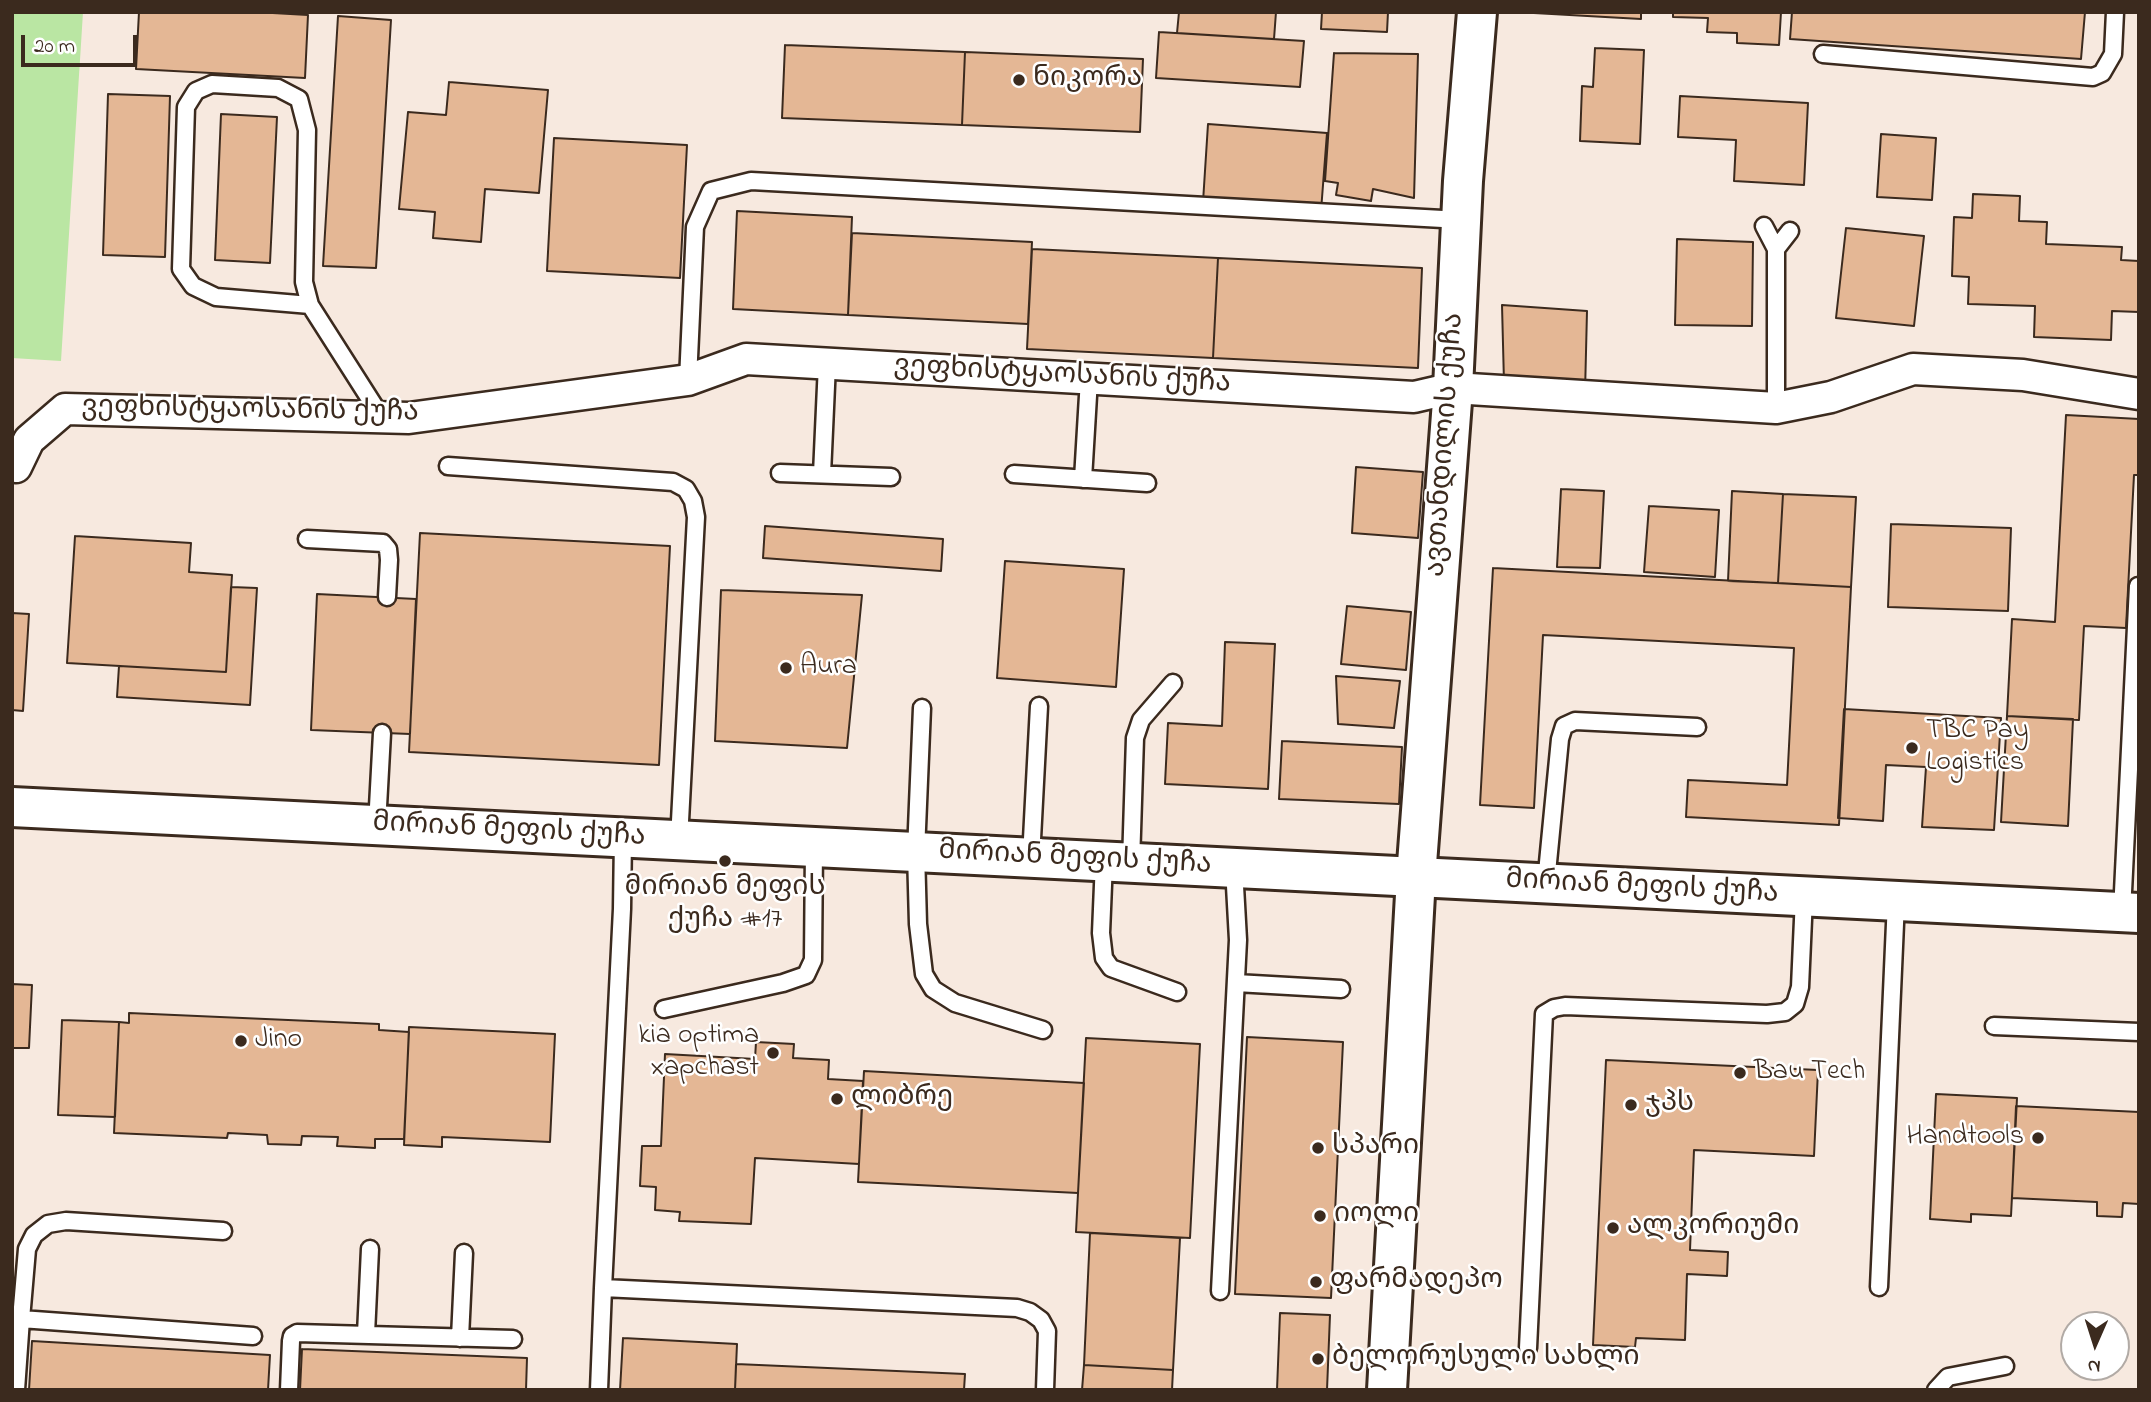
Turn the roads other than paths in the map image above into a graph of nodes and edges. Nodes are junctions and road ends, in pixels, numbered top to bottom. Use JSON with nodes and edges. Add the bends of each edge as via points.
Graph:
{"nodes":[{"id":1,"x":1477,"y":12,"type":"edge"},
{"id":2,"x":2115,"y":12,"type":"edge"},
{"id":3,"x":1822,"y":54,"type":"dead end"},
{"id":4,"x":1461,"y":220,"type":"junction"},
{"id":5,"x":1763,"y":226,"type":"dead end"},
{"id":6,"x":1790,"y":231,"type":"dead end"},
{"id":7,"x":1776,"y":249,"type":"junction"},
{"id":8,"x":310,"y":305,"type":"junction"},
{"id":9,"x":827,"y":364,"type":"junction"},
{"id":10,"x":1089,"y":379,"type":"junction"},
{"id":11,"x":688,"y":380,"type":"junction"},
{"id":12,"x":1453,"y":388,"type":"junction"},
{"id":13,"x":2139,"y":394,"type":"edge"},
{"id":14,"x":1776,"y":408,"type":"junction"},
{"id":15,"x":382,"y":418,"type":"junction"},
{"id":16,"x":448,"y":466,"type":"dead end"},
{"id":17,"x":14,"y":467,"type":"edge"},
{"id":18,"x":780,"y":472,"type":"dead end"},
{"id":19,"x":822,"y":474,"type":"junction"},
{"id":20,"x":1014,"y":474,"type":"dead end"},
{"id":21,"x":891,"y":477,"type":"dead end"},
{"id":22,"x":1083,"y":479,"type":"junction"},
{"id":23,"x":1147,"y":483,"type":"dead end"},
{"id":24,"x":307,"y":539,"type":"dead end"},
{"id":25,"x":2138,"y":586,"type":"edge"},
{"id":26,"x":387,"y":597,"type":"dead end"},
{"id":27,"x":1173,"y":682,"type":"dead end"},
{"id":28,"x":1040,"y":706,"type":"dead end"},
{"id":29,"x":922,"y":708,"type":"dead end"},
{"id":30,"x":1697,"y":727,"type":"dead end"},
{"id":31,"x":382,"y":733,"type":"dead end"},
{"id":32,"x":12,"y":807,"type":"edge"},
{"id":33,"x":377,"y":825,"type":"junction"},
{"id":34,"x":623,"y":838,"type":"junction"},
{"id":35,"x":678,"y":840,"type":"junction"},
{"id":36,"x":814,"y":847,"type":"junction"},
{"id":37,"x":916,"y":852,"type":"junction"},
{"id":38,"x":1031,"y":858,"type":"junction"},
{"id":39,"x":1118,"y":862,"type":"junction"},
{"id":40,"x":1234,"y":868,"type":"junction"},
{"id":41,"x":1416,"y":877,"type":"junction"},
{"id":42,"x":1546,"y":883,"type":"junction"},
{"id":43,"x":1804,"y":897,"type":"junction"},
{"id":44,"x":1896,"y":901,"type":"junction"},
{"id":45,"x":2130,"y":913,"type":"edge"},
{"id":46,"x":1236,"y":983,"type":"junction"},
{"id":47,"x":1341,"y":989,"type":"dead end"},
{"id":48,"x":1177,"y":992,"type":"dead end"},
{"id":49,"x":664,"y":1009,"type":"dead end"},
{"id":50,"x":1994,"y":1026,"type":"dead end"},
{"id":51,"x":1043,"y":1030,"type":"dead end"},
{"id":52,"x":2139,"y":1032,"type":"edge"},
{"id":53,"x":223,"y":1231,"type":"dead end"},
{"id":54,"x":370,"y":1250,"type":"dead end"},
{"id":55,"x":464,"y":1253,"type":"dead end"},
{"id":56,"x":1879,"y":1287,"type":"dead end"},
{"id":57,"x":603,"y":1288,"type":"junction"},
{"id":58,"x":1220,"y":1291,"type":"dead end"},
{"id":59,"x":21,"y":1319,"type":"junction"},
{"id":60,"x":366,"y":1334,"type":"junction"},
{"id":61,"x":253,"y":1336,"type":"dead end"},
{"id":62,"x":460,"y":1338,"type":"junction"},
{"id":63,"x":513,"y":1339,"type":"dead end"},
{"id":64,"x":1528,"y":1348,"type":"dead end"},
{"id":65,"x":2005,"y":1366,"type":"dead end"},
{"id":66,"x":16,"y":1390,"type":"edge"},
{"id":67,"x":289,"y":1390,"type":"edge"},
{"id":68,"x":599,"y":1390,"type":"edge"},
{"id":69,"x":1045,"y":1390,"type":"edge"},
{"id":70,"x":1387,"y":1390,"type":"edge"},
{"id":71,"x":1936,"y":1390,"type":"edge"}],
"edges":[{"from":1,"to":4,"type":"main road","name":"ავთანდილის ქუჩა"},
{"from":2,"to":3,"type":"lane","via":[[2113,54],[2102,73],[2093,77]]},
{"from":4,"to":11,"type":"lane","via":[[751,181],[711,191],[695,227]]},
{"from":4,"to":12,"type":"main road","name":"ავთანდილის ქუჩა"},
{"from":5,"to":7,"type":"lane"},
{"from":6,"to":7,"type":"lane"},
{"from":7,"to":14,"type":"lane"},
{"from":8,"to":8,"type":"lane","via":[[304,282],[307,130],[299,99],[278,88],[212,84],[196,91],[186,107],[181,269],[193,286],[216,296]]},
{"from":8,"to":15,"type":"lane"},
{"from":9,"to":10,"type":"street","name":"ვეფხისტყაოსანის ქუჩა"},
{"from":9,"to":11,"type":"street","name":"ვეფხისტყაოსანის ქუჩა","via":[[746,359]]},
{"from":9,"to":19,"type":"lane"},
{"from":10,"to":12,"type":"street","name":"ვეფხისტყაოსანის ქუჩა","via":[[1414,397]]},
{"from":10,"to":22,"type":"lane"},
{"from":11,"to":15,"type":"street","name":"ვეფხისტყაოსანის ქუჩა"},
{"from":12,"to":14,"type":"street","name":"ვეფხისტყაოსანის ქუჩა"},
{"from":12,"to":41,"type":"main road","name":"ავთანდილის ქუჩა"},
{"from":13,"to":14,"type":"street","name":"ვეფხისტყაოსანის ქუჩა","via":[[2024,375],[1913,369],[1830,397]]},
{"from":15,"to":17,"type":"street","name":"ვეფხისტყაოსანის ქუჩა","via":[[65,409],[29,440]]},
{"from":16,"to":35,"type":"lane","via":[[673,482],[686,489],[694,501]]},
{"from":18,"to":19,"type":"lane"},
{"from":19,"to":21,"type":"lane"},
{"from":20,"to":22,"type":"lane"},
{"from":22,"to":23,"type":"lane"},
{"from":24,"to":26,"type":"lane","via":[[383,543],[389,560]]},
{"from":25,"to":45,"type":"lane"},
{"from":27,"to":39,"type":"lane","via":[[1141,720],[1135,738]]},
{"from":28,"to":38,"type":"lane"},
{"from":29,"to":37,"type":"lane"},
{"from":30,"to":42,"type":"lane","via":[[1575,721],[1564,726]]},
{"from":31,"to":33,"type":"lane"},
{"from":32,"to":33,"type":"main road","name":"მირიან მეფის ქუჩა"},
{"from":33,"to":34,"type":"main road","name":"მირიან მეფის ქუჩა"},
{"from":34,"to":35,"type":"main road","name":"მირიან მეფის ქუჩა"},
{"from":34,"to":57,"type":"lane"},
{"from":35,"to":36,"type":"main road","name":"მირიან მეფის ქუჩა"},
{"from":36,"to":37,"type":"main road","name":"მირიან მეფის ქუჩა"},
{"from":36,"to":49,"type":"lane","via":[[813,960],[806,975]]},
{"from":37,"to":38,"type":"main road","name":"მირიან მეფის ქუჩა"},
{"from":37,"to":51,"type":"lane","via":[[924,974],[933,989],[955,1003]]},
{"from":38,"to":39,"type":"main road","name":"მირიან მეფის ქუჩა"},
{"from":39,"to":40,"type":"main road","name":"მირიან მეფის ქუჩა"},
{"from":39,"to":48,"type":"lane","via":[[1101,933],[1104,958],[1111,968]]},
{"from":40,"to":41,"type":"main road","name":"მირიან მეფის ქუჩა"},
{"from":40,"to":46,"type":"lane"},
{"from":41,"to":42,"type":"main road","name":"მირიან მეფის ქუჩა"},
{"from":41,"to":70,"type":"main road","name":"ავთანდილის ქუჩა"},
{"from":42,"to":43,"type":"main road","name":"მირიან მეფის ქუჩა"},
{"from":43,"to":44,"type":"main road","name":"მირიან მეფის ქუჩა"},
{"from":43,"to":64,"type":"lane","via":[[1800,987],[1795,1004],[1785,1012],[1564,1006],[1544,1014]]},
{"from":44,"to":45,"type":"main road","name":"მირიან მეფის ქუჩა"},
{"from":44,"to":56,"type":"lane"},
{"from":46,"to":47,"type":"lane"},
{"from":46,"to":58,"type":"lane"},
{"from":50,"to":52,"type":"lane"},
{"from":53,"to":59,"type":"lane","via":[[66,1221],[48,1224],[34,1235],[27,1250]]},
{"from":54,"to":60,"type":"lane"},
{"from":55,"to":62,"type":"lane"},
{"from":57,"to":68,"type":"lane"},
{"from":57,"to":69,"type":"lane","via":[[1017,1308],[1041,1320],[1046,1331]]},
{"from":59,"to":61,"type":"lane"},
{"from":59,"to":66,"type":"lane"},
{"from":60,"to":62,"type":"lane"},
{"from":60,"to":67,"type":"lane","via":[[304,1332],[292,1336]]},
{"from":62,"to":63,"type":"lane"},
{"from":65,"to":71,"type":"lane","via":[[1948,1377]]}]}
